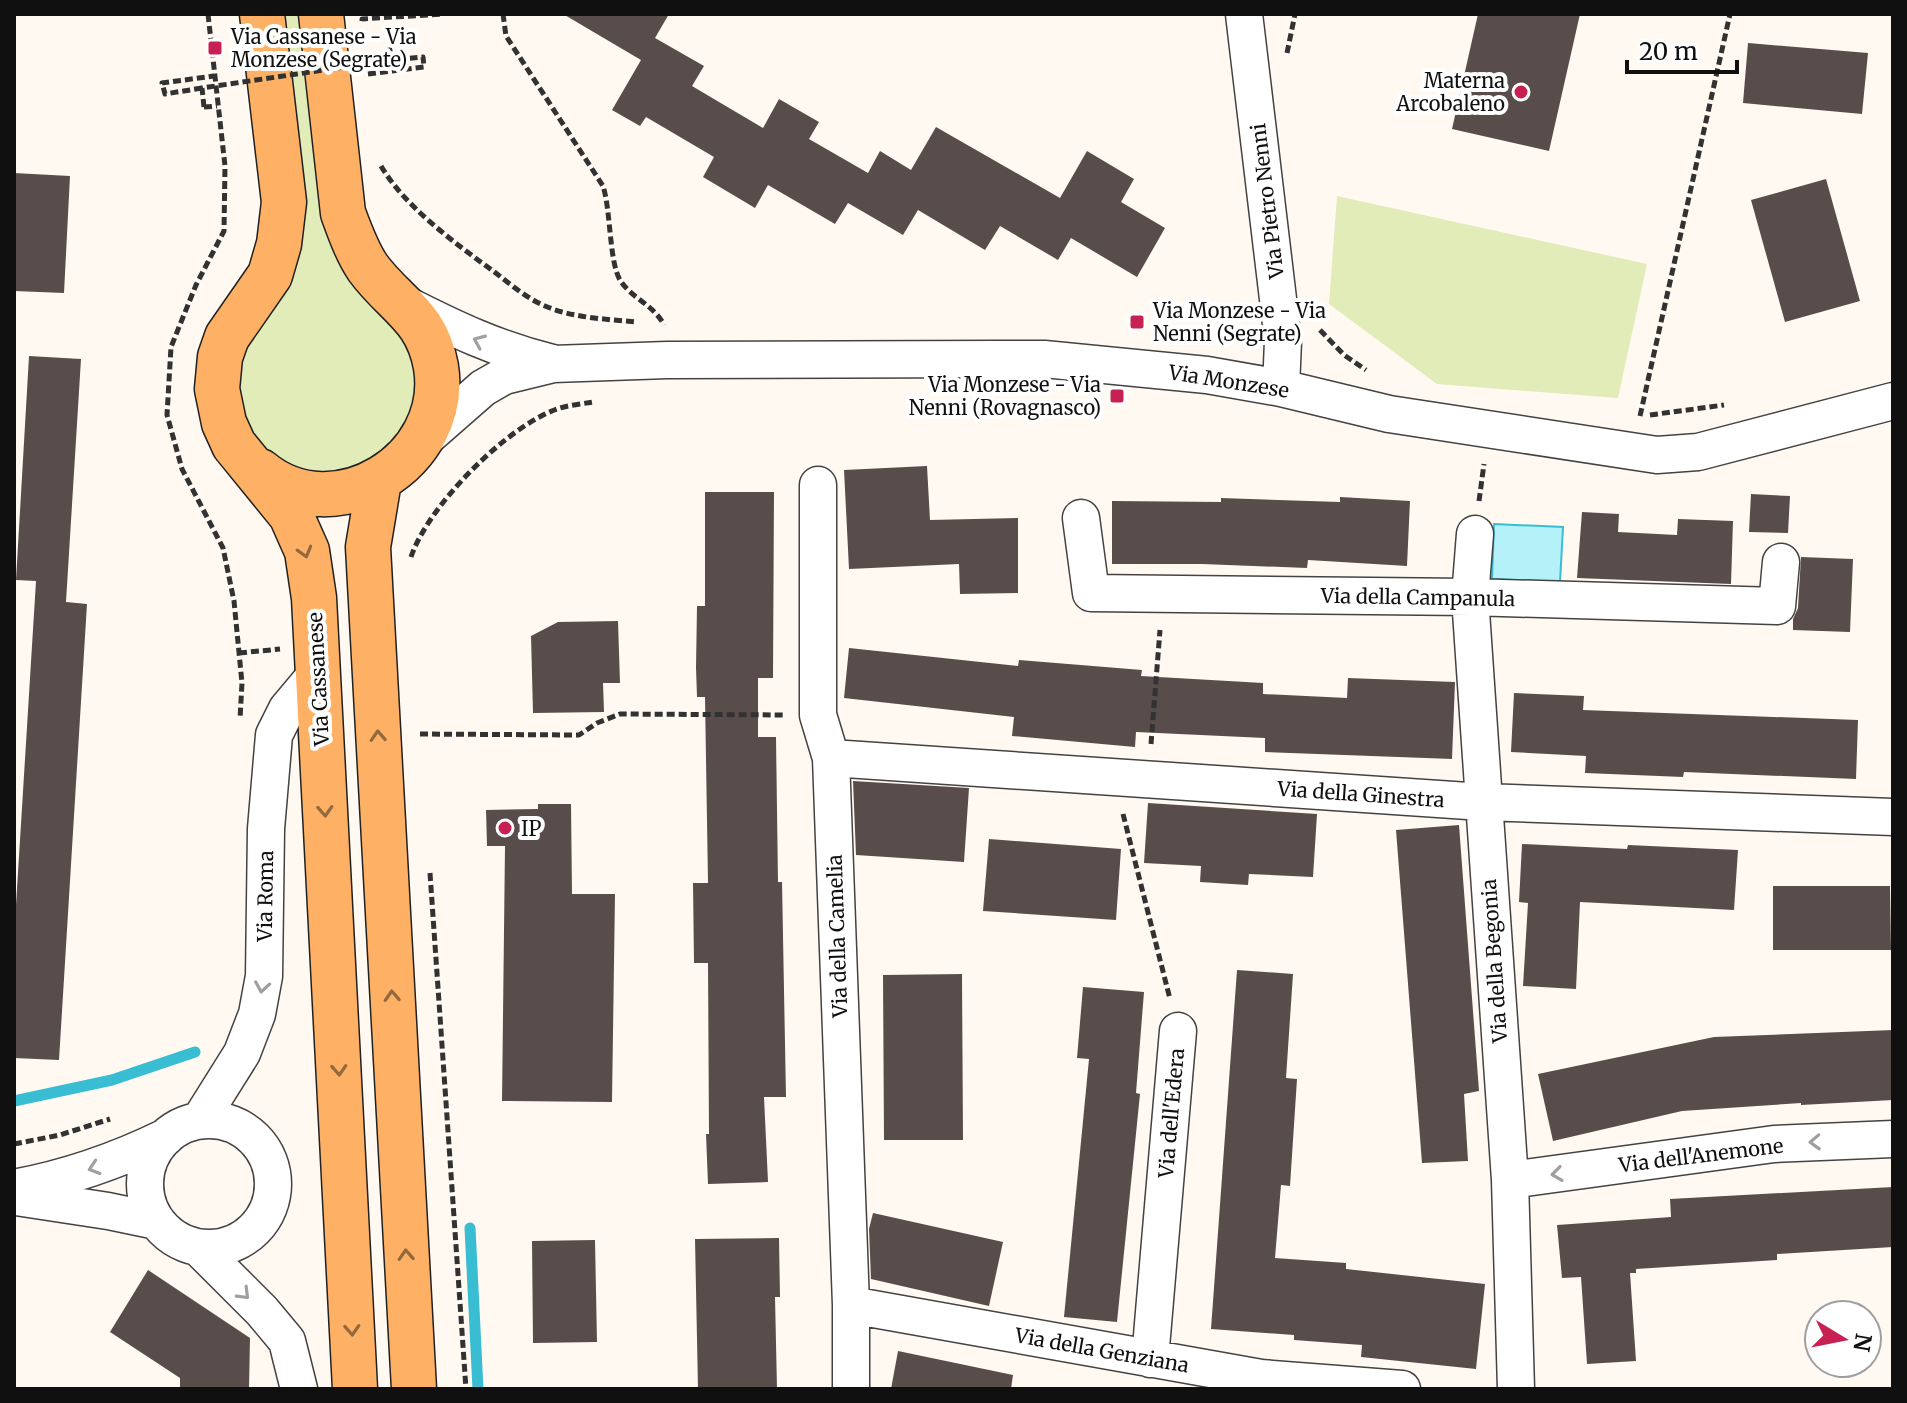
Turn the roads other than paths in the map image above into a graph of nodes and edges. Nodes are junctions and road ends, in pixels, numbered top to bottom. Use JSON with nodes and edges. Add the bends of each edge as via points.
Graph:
{"nodes":[{"id":1,"x":262,"y":14,"type":"edge"},
{"id":2,"x":321,"y":14,"type":"edge"},
{"id":3,"x":1244,"y":14,"type":"edge"},
{"id":4,"x":403,"y":303,"type":"junction"},
{"id":5,"x":553,"y":364,"type":"junction"},
{"id":6,"x":1281,"y":388,"type":"junction"},
{"id":7,"x":1893,"y":401,"type":"edge"},
{"id":8,"x":418,"y":445,"type":"junction"},
{"id":9,"x":250,"y":463,"type":"junction"},
{"id":10,"x":379,"y":481,"type":"junction"},
{"id":11,"x":818,"y":485,"type":"dead end"},
{"id":12,"x":1081,"y":518,"type":"dead end"},
{"id":13,"x":1475,"y":534,"type":"dead end"},
{"id":14,"x":1781,"y":562,"type":"dead end"},
{"id":15,"x":1470,"y":597,"type":"junction"},
{"id":16,"x":318,"y":672,"type":"junction"},
{"id":17,"x":831,"y":758,"type":"junction"},
{"id":18,"x":1483,"y":802,"type":"junction"},
{"id":19,"x":1893,"y":817,"type":"edge"},
{"id":20,"x":1178,"y":1031,"type":"road end"},
{"id":21,"x":200,"y":1120,"type":"junction"},
{"id":22,"x":166,"y":1137,"type":"junction"},
{"id":23,"x":1893,"y":1139,"type":"edge"},
{"id":24,"x":1510,"y":1180,"type":"junction"},
{"id":25,"x":14,"y":1188,"type":"edge"},
{"id":26,"x":14,"y":1197,"type":"edge"},
{"id":27,"x":156,"y":1221,"type":"junction"},
{"id":28,"x":199,"y":1248,"type":"junction"},
{"id":29,"x":851,"y":1305,"type":"junction"},
{"id":30,"x":1150,"y":1359,"type":"junction"},
{"id":31,"x":299,"y":1389,"type":"edge"},
{"id":32,"x":355,"y":1389,"type":"edge"},
{"id":33,"x":414,"y":1389,"type":"edge"},
{"id":34,"x":851,"y":1389,"type":"edge"},
{"id":35,"x":1402,"y":1389,"type":"edge"},
{"id":36,"x":1516,"y":1389,"type":"edge"}],
"edges":[{"from":1,"to":9,"type":"main road","name":"Via Cassanese","via":[[284,202],[279,244],[270,275],[227,337],[217,389],[224,423]]},
{"from":2,"to":4,"type":"main road","via":[[343,213],[369,270]]},
{"from":3,"to":6,"type":"street","name":"Via Pietro Nenni","via":[[1281,318]]},
{"from":5,"to":4,"type":"street","one_way":true,"via":[[471,338]]},
{"from":4,"to":8,"type":"main road","via":[[424,331],[436,368],[434,408]]},
{"from":5,"to":6,"type":"street","name":"Via Monzese","via":[[1044,359]]},
{"from":5,"to":8,"type":"street","via":[[504,376],[483,388]]},
{"from":6,"to":7,"type":"street","name":"Via Monzese","via":[[1389,414],[1657,455],[1698,452]]},
{"from":8,"to":10,"type":"main road"},
{"from":9,"to":10,"type":"main road","via":[[282,485],[311,493],[341,493]]},
{"from":9,"to":16,"type":"main road","name":"Via Cassanese","one_way":true,"via":[[291,515],[307,551]]},
{"from":33,"to":10,"type":"main road","one_way":true,"via":[[368,547]]},
{"from":11,"to":17,"type":"street","name":"Via della Camelia","via":[[818,715]]},
{"from":12,"to":15,"type":"street","name":"Via della Campanula","via":[[1091,593]]},
{"from":13,"to":15,"type":"street","name":"Via della Begonia"},
{"from":14,"to":15,"type":"street","name":"Via della Campanula","via":[[1777,606]]},
{"from":15,"to":18,"type":"street","name":"Via della Begonia"},
{"from":16,"to":21,"type":"street","name":"Via Roma","one_way":true,"via":[[287,709],[274,735],[266,829],[264,976],[257,1014],[242,1053]]},
{"from":16,"to":32,"type":"main road","name":"Via Cassanese","one_way":true},
{"from":17,"to":18,"type":"street","name":"Via della Ginestra"},
{"from":17,"to":29,"type":"street","name":"Via della Camelia"},
{"from":18,"to":19,"type":"street","name":"Via della Ginestra"},
{"from":18,"to":24,"type":"street","name":"Via della Begonia"},
{"from":20,"to":30,"type":"street","name":"Via dell'Edera"},
{"from":21,"to":22,"type":"street"},
{"from":21,"to":28,"type":"street","via":[[243,1129],[259,1143],[274,1184],[259,1226],[221,1248]]},
{"from":22,"to":25,"type":"street","one_way":true,"via":[[102,1165]]},
{"from":22,"to":27,"type":"street","via":[[147,1168],[148,1205]]},
{"from":23,"to":24,"type":"street","name":"Via dell'Anemone","one_way":true,"via":[[1774,1144]]},
{"from":24,"to":36,"type":"street","name":"Via della Begonia"},
{"from":26,"to":27,"type":"street"},
{"from":27,"to":28,"type":"street","via":[[183,1244]]},
{"from":28,"to":31,"type":"street","one_way":true,"via":[[287,1341]]},
{"from":29,"to":30,"type":"street","name":"Via della Genziana"},
{"from":29,"to":34,"type":"street","name":"Via della Camelia"},
{"from":30,"to":35,"type":"street","name":"Via della Genziana","via":[[1261,1378]]}]}
